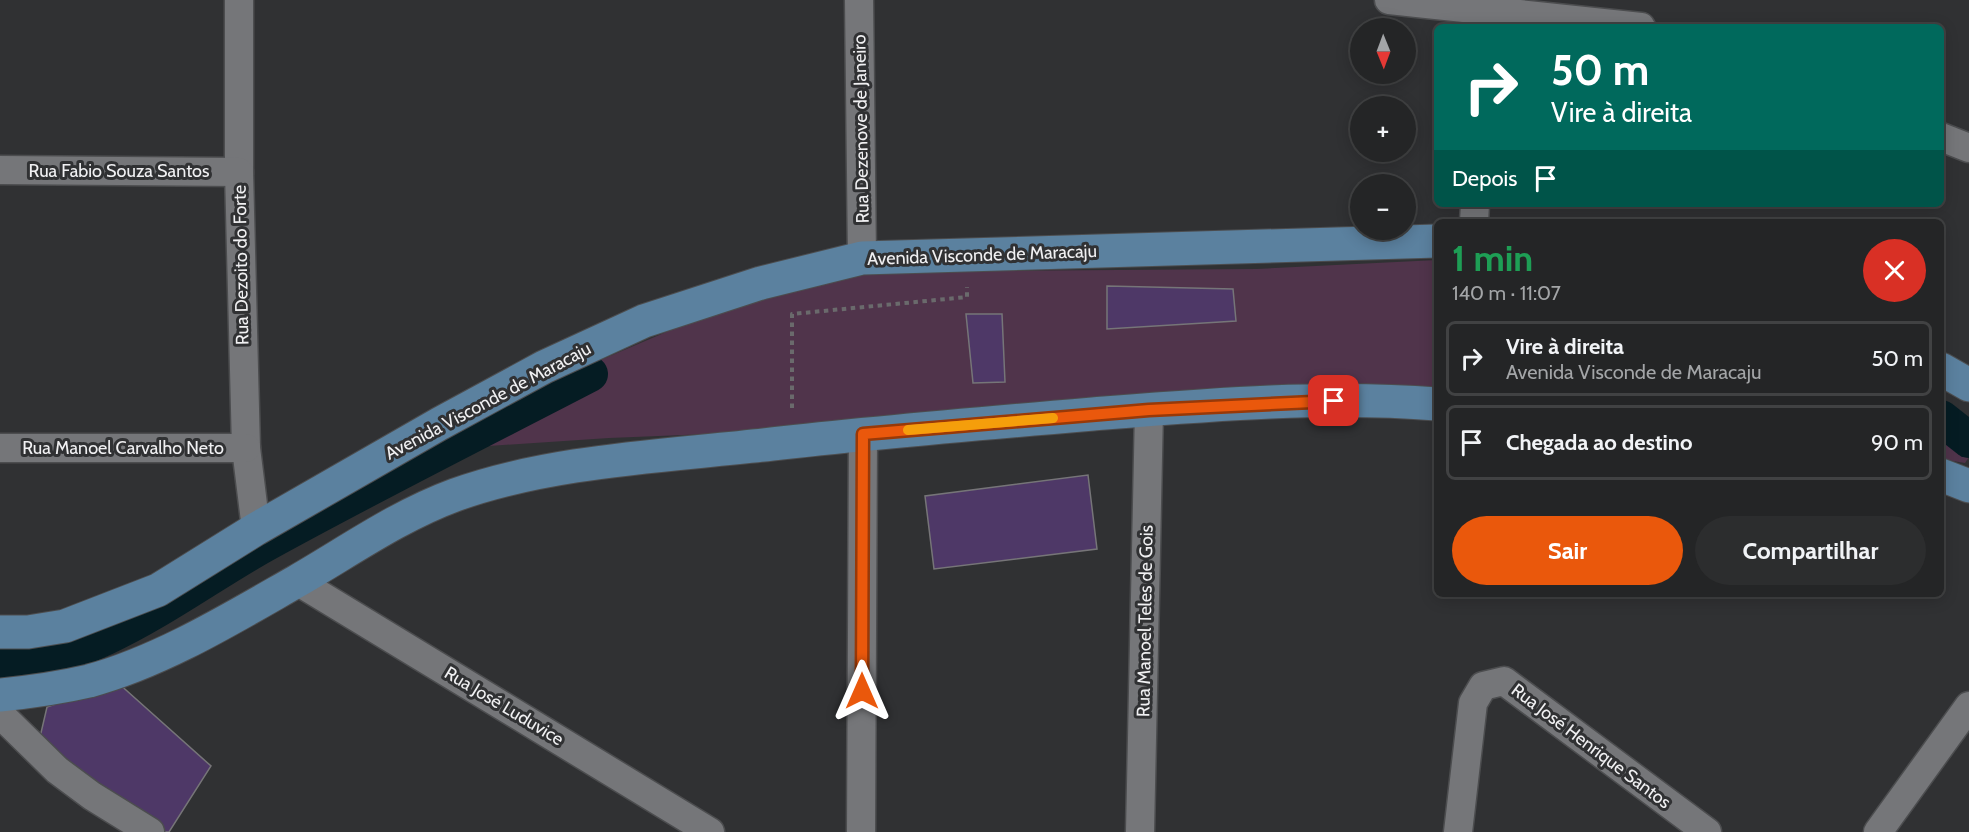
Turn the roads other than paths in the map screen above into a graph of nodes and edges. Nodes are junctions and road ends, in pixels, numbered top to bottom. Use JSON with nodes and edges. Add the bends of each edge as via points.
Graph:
{"nodes":[{"id":1,"x":239,"y":0,"type":"edge"},
{"id":2,"x":859,"y":0,"type":"edge"},
{"id":3,"x":1389,"y":0,"type":"edge"},
{"id":4,"x":1482,"y":12,"type":"edge"},
{"id":5,"x":1609,"y":24,"type":"edge"},
{"id":6,"x":1944,"y":138,"type":"edge"},
{"id":7,"x":1969,"y":147,"type":"edge"},
{"id":8,"x":0,"y":170,"type":"edge"},
{"id":9,"x":239,"y":172,"type":"junction"},
{"id":10,"x":1434,"y":241,"type":"edge"},
{"id":11,"x":862,"y":258,"type":"junction"},
{"id":12,"x":1944,"y":371,"type":"edge"},
{"id":13,"x":1969,"y":385,"type":"edge"},
{"id":14,"x":1434,"y":404,"type":"edge"},
{"id":15,"x":1149,"y":410,"type":"junction"},
{"id":16,"x":863,"y":434,"type":"junction"},
{"id":17,"x":0,"y":448,"type":"edge"},
{"id":18,"x":246,"y":448,"type":"junction"},
{"id":19,"x":1944,"y":477,"type":"edge"},
{"id":20,"x":1969,"y":486,"type":"edge"},
{"id":21,"x":256,"y":529,"type":"junction"},
{"id":22,"x":297,"y":581,"type":"junction"},
{"id":23,"x":0,"y":632,"type":"edge"},
{"id":24,"x":0,"y":695,"type":"edge"},
{"id":25,"x":1969,"y":706,"type":"edge"},
{"id":26,"x":0,"y":714,"type":"edge"},
{"id":27,"x":150,"y":832,"type":"edge"},
{"id":28,"x":710,"y":832,"type":"edge"},
{"id":29,"x":861,"y":832,"type":"edge"},
{"id":30,"x":1140,"y":832,"type":"edge"},
{"id":31,"x":1458,"y":832,"type":"edge"},
{"id":32,"x":1707,"y":832,"type":"edge"},
{"id":33,"x":1878,"y":832,"type":"edge"}],
"edges":[{"from":1,"to":9,"type":"street","name":"Rua Dezoito do Forte"},
{"from":2,"to":11,"type":"street","name":"Rua Dezenove de Janeiro"},
{"from":3,"to":4,"type":"street"},
{"from":4,"to":5,"type":"street"},
{"from":6,"to":7,"type":"street"},
{"from":8,"to":9,"type":"street","name":"Rua Fabio Souza Santos"},
{"from":9,"to":18,"type":"street","name":"Rua Dezoito do Forte"},
{"from":10,"to":11,"type":"main road","name":"Avenida Visconde de Maracaju"},
{"from":11,"to":21,"type":"main road","name":"Avenida Visconde de Maracaju","via":[[761,283],[634,326],[544,367]]},
{"from":12,"to":13,"type":"main road"},
{"from":14,"to":15,"type":"main road","via":[[1334,401]]},
{"from":15,"to":16,"type":"main road"},
{"from":15,"to":30,"type":"street","name":"Rua Manoel Teles de Gois"},
{"from":16,"to":22,"type":"main road","via":[[550,469],[487,485],[393,523]]},
{"from":16,"to":29,"type":"street"},
{"from":17,"to":18,"type":"street","name":"Rua Manoel Carvalho Neto"},
{"from":18,"to":21,"type":"street","name":"Rua Dezoito do Forte"},
{"from":19,"to":20,"type":"main road"},
{"from":21,"to":23,"type":"main road","name":"Avenida Visconde de Maracaju","via":[[158,590],[64,626]]},
{"from":22,"to":24,"type":"main road","via":[[182,644],[136,664],[53,689]]},
{"from":22,"to":28,"type":"street","name":"Rua José Luduvice"},
{"from":25,"to":33,"type":"street"},
{"from":26,"to":27,"type":"street","via":[[57,770]]},
{"from":31,"to":32,"type":"street","name":"Rua José Henrique Santos","via":[[1473,703],[1483,686],[1504,681]]}]}
